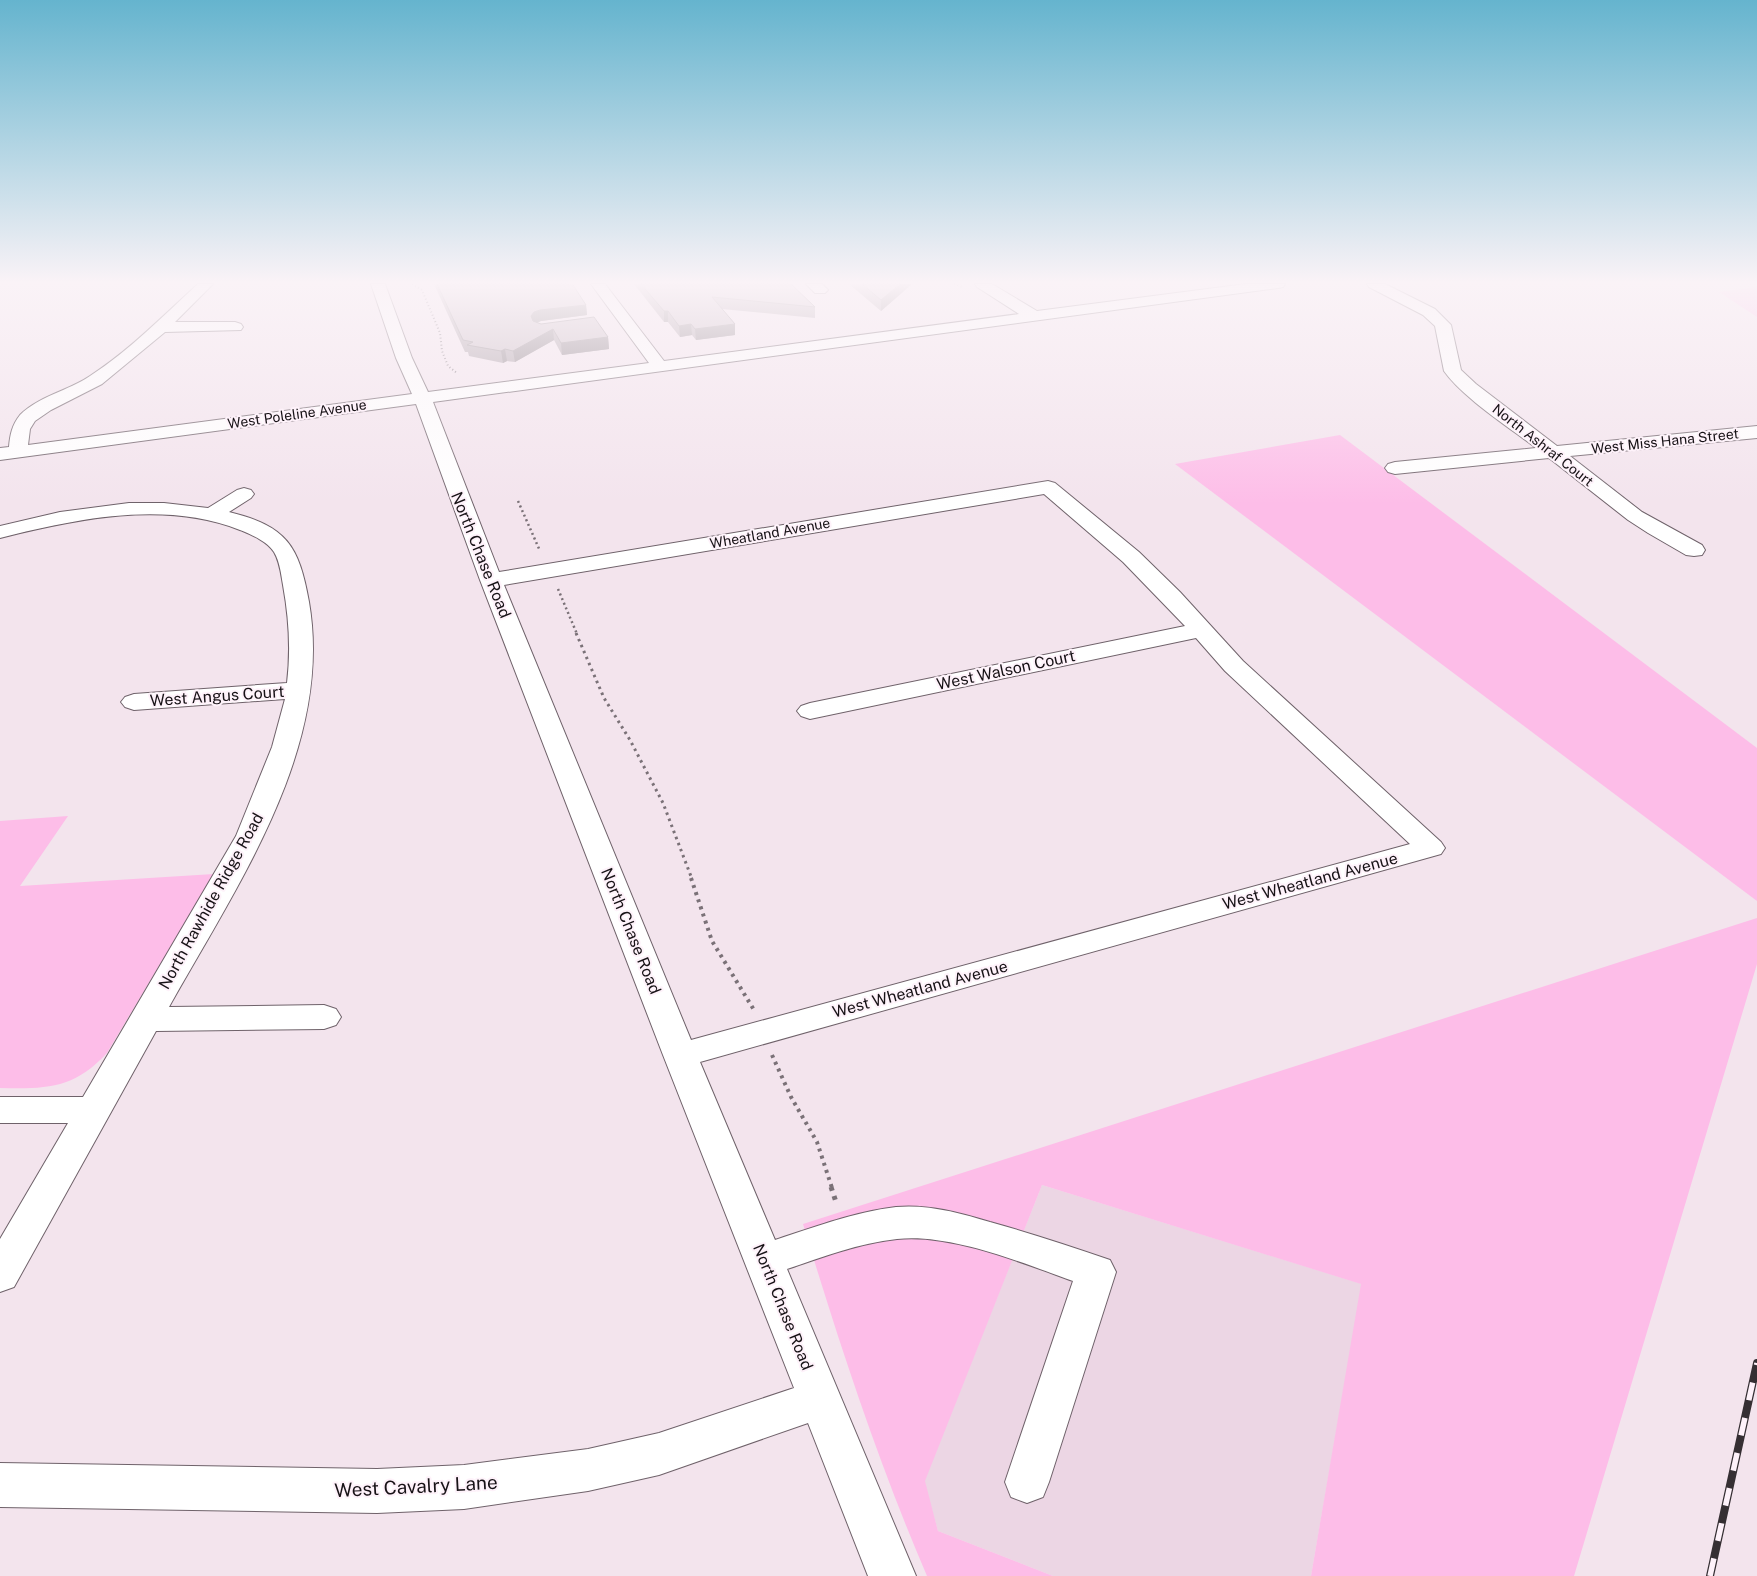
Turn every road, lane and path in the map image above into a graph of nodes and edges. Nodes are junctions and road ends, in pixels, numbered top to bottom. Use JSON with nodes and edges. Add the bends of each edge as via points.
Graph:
{"nodes":[{"id":1,"x":127,"y":358,"type":"edge"},
{"id":2,"x":404,"y":358,"type":"edge"},
{"id":3,"x":653,"y":358,"type":"edge"},
{"id":4,"x":716,"y":358,"type":"edge"},
{"id":5,"x":1450,"y":358,"type":"edge"},
{"id":6,"x":659,"y":365,"type":"junction"},
{"id":7,"x":422,"y":397,"type":"junction"},
{"id":8,"x":1757,"y":432,"type":"edge"},
{"id":9,"x":1551,"y":452,"type":"junction"},
{"id":10,"x":9,"y":453,"type":"edge"},
{"id":11,"x":1394,"y":468,"type":"dead end"},
{"id":12,"x":1048,"y":486,"type":"joint"},
{"id":13,"x":244,"y":494,"type":"dead end"},
{"id":14,"x":518,"y":501,"type":"dead end"},
{"id":15,"x":212,"y":514,"type":"junction"},
{"id":16,"x":0,"y":532,"type":"edge"},
{"id":17,"x":1694,"y":550,"type":"dead end"},
{"id":18,"x":549,"y":570,"type":"junction"},
{"id":19,"x":491,"y":580,"type":"junction"},
{"id":20,"x":1201,"y":630,"type":"junction"},
{"id":21,"x":300,"y":690,"type":"junction"},
{"id":22,"x":134,"y":702,"type":"dead end"},
{"id":23,"x":810,"y":711,"type":"dead end"},
{"id":24,"x":324,"y":1017,"type":"dead end"},
{"id":25,"x":146,"y":1019,"type":"junction"},
{"id":26,"x":763,"y":1032,"type":"junction"},
{"id":27,"x":680,"y":1055,"type":"junction"},
{"id":28,"x":0,"y":1110,"type":"edge"},
{"id":29,"x":93,"y":1110,"type":"junction"},
{"id":30,"x":846,"y":1234,"type":"junction"},
{"id":31,"x":765,"y":1260,"type":"junction"},
{"id":32,"x":0,"y":1275,"type":"edge"},
{"id":33,"x":820,"y":1399,"type":"junction"},
{"id":34,"x":1027,"y":1482,"type":"dead end"},
{"id":35,"x":0,"y":1485,"type":"edge"},
{"id":36,"x":892,"y":1576,"type":"edge"}],
"edges":[{"from":1,"to":10,"type":"street","via":[[94,381],[28,417]]},
{"from":2,"to":7,"type":"street","name":"North Chase Road"},
{"from":3,"to":6,"type":"street"},
{"from":4,"to":6,"type":"street","name":"West Poleline Avenue"},
{"from":5,"to":9,"type":"street","name":"North Ashraf Court","via":[[1453,371],[1470,388]]},
{"from":6,"to":7,"type":"street","name":"West Poleline Avenue"},
{"from":7,"to":10,"type":"street","name":"West Poleline Avenue"},
{"from":7,"to":19,"type":"street","name":"North Chase Road"},
{"from":8,"to":9,"type":"street","name":"West Miss Hana Street"},
{"from":9,"to":11,"type":"street","name":"West Miss Hana Street"},
{"from":9,"to":17,"type":"street","name":"North Ashraf Court","via":[[1655,530]]},
{"from":12,"to":18,"type":"street","name":"Wheatland Avenue"},
{"from":12,"to":20,"type":"street","name":"West Wheatland Avenue","via":[[1131,557]]},
{"from":13,"to":15,"type":"street"},
{"from":14,"to":18,"type":"path"},
{"from":15,"to":16,"type":"street","name":"North Rawhide Ridge Road","via":[[130,510],[46,521]]},
{"from":15,"to":21,"type":"street","name":"North Rawhide Ridge Road","via":[[249,525],[274,540],[284,551],[299,605]]},
{"from":18,"to":19,"type":"street","name":"Wheatland Avenue"},
{"from":18,"to":26,"type":"path","via":[[604,698],[663,803],[712,941],[749,999]]},
{"from":19,"to":27,"type":"street","name":"North Chase Road"},
{"from":20,"to":23,"type":"street","name":"West Walson Court"},
{"from":20,"to":26,"type":"street","name":"West Wheatland Avenue","via":[[1271,702],[1431,848]]},
{"from":21,"to":22,"type":"street","name":"West Angus Court"},
{"from":21,"to":25,"type":"street","name":"North Rawhide Ridge Road","via":[[289,738],[250,836]]},
{"from":24,"to":25,"type":"street"},
{"from":25,"to":29,"type":"street","name":"North Rawhide Ridge Road"},
{"from":26,"to":27,"type":"street","name":"West Wheatland Avenue"},
{"from":26,"to":30,"type":"path","via":[[790,1097],[817,1142]]},
{"from":27,"to":31,"type":"street","name":"North Chase Road"},
{"from":28,"to":29,"type":"street"},
{"from":29,"to":32,"type":"street","name":"North Rawhide Ridge Road"},
{"from":30,"to":31,"type":"street"},
{"from":30,"to":34,"type":"street","via":[[861,1228],[899,1223],[930,1224],[1023,1247],[1096,1272]]},
{"from":31,"to":33,"type":"street","name":"North Chase Road"},
{"from":33,"to":35,"type":"street","name":"West Cavalry Lane","via":[[659,1454],[588,1470],[464,1486],[377,1491]]},
{"from":33,"to":36,"type":"street","name":"North Chase Road"}]}
